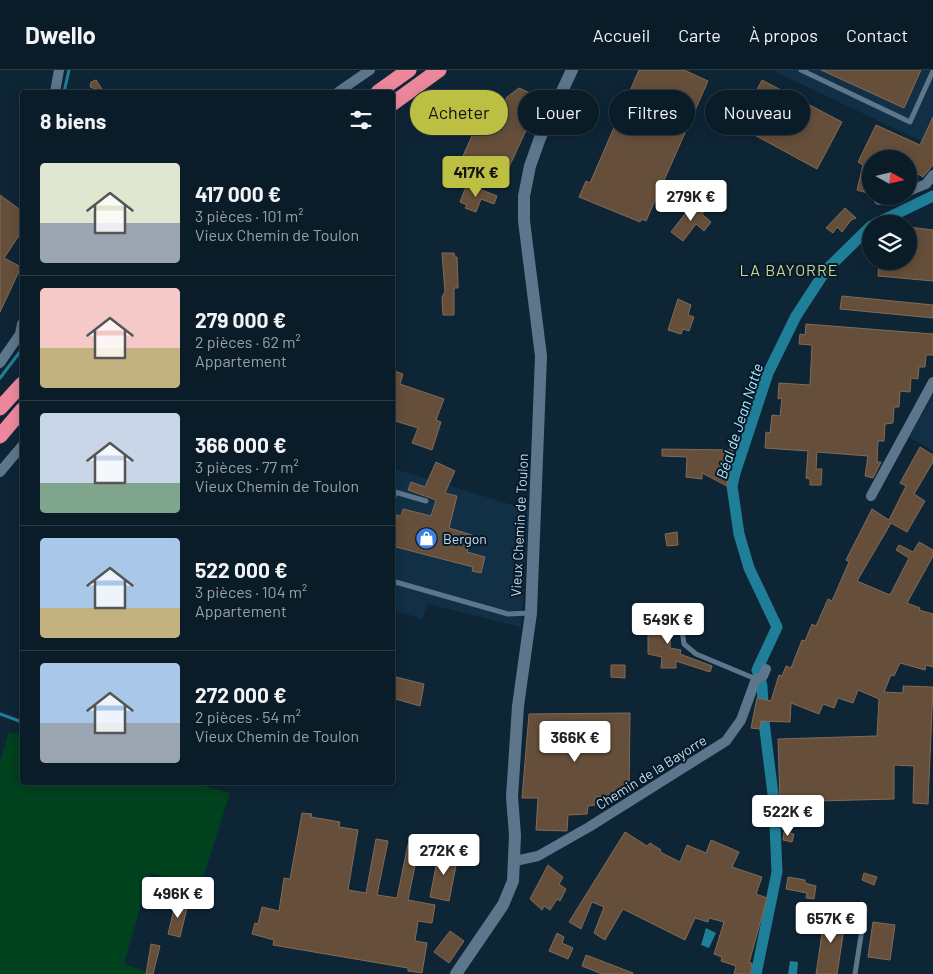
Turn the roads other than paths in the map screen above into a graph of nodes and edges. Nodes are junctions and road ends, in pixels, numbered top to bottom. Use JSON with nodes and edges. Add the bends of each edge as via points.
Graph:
{"nodes":[{"id":1,"x":59,"y":70,"type":"edge"},
{"id":2,"x":370,"y":70,"type":"edge"},
{"id":3,"x":409,"y":70,"type":"edge"},
{"id":4,"x":439,"y":70,"type":"edge"},
{"id":5,"x":572,"y":70,"type":"edge"},
{"id":6,"x":801,"y":70,"type":"edge"},
{"id":7,"x":933,"y":71,"type":"edge"},
{"id":8,"x":55,"y":90,"type":"edge"},
{"id":9,"x":341,"y":90,"type":"edge"},
{"id":10,"x":381,"y":90,"type":"edge"},
{"id":11,"x":395,"y":102,"type":"edge"},
{"id":12,"x":933,"y":175,"type":"edge"},
{"id":13,"x":918,"y":187,"type":"edge"},
{"id":14,"x":20,"y":334,"type":"edge"},
{"id":15,"x":0,"y":363,"type":"edge"},
{"id":16,"x":933,"y":382,"type":"edge"},
{"id":17,"x":20,"y":386,"type":"edge"},
{"id":18,"x":0,"y":408,"type":"edge"},
{"id":19,"x":20,"y":412,"type":"edge"},
{"id":20,"x":0,"y":436,"type":"edge"},
{"id":21,"x":20,"y":448,"type":"edge"},
{"id":22,"x":0,"y":472,"type":"edge"},
{"id":23,"x":395,"y":492,"type":"edge"},
{"id":24,"x":871,"y":496,"type":"dead end"},
{"id":25,"x":426,"y":501,"type":"dead end"},
{"id":26,"x":395,"y":582,"type":"edge"},
{"id":27,"x":530,"y":613,"type":"junction"},
{"id":28,"x":680,"y":616,"type":"dead end"},
{"id":29,"x":761,"y":675,"type":"joint"},
{"id":30,"x":515,"y":861,"type":"junction"},
{"id":31,"x":865,"y":910,"type":"dead end"},
{"id":32,"x":456,"y":974,"type":"edge"},
{"id":33,"x":855,"y":974,"type":"edge"}],
"edges":[{"from":1,"to":8,"type":"street"},
{"from":2,"to":9,"type":"street"},
{"from":3,"to":10,"type":"highway"},
{"from":4,"to":11,"type":"highway"},
{"from":5,"to":27,"type":"street","name":"Vieux Chemin de Toulon","via":[[540,138],[524,196],[524,221],[541,356]]},
{"from":6,"to":7,"type":"lane","via":[[910,122]]},
{"from":12,"to":13,"type":"street","via":[[926,184]]},
{"from":14,"to":15,"type":"street"},
{"from":16,"to":24,"type":"street"},
{"from":17,"to":18,"type":"highway"},
{"from":19,"to":20,"type":"highway"},
{"from":21,"to":22,"type":"street"},
{"from":23,"to":25,"type":"lane"},
{"from":26,"to":27,"type":"lane","via":[[508,614]]},
{"from":27,"to":30,"type":"street","name":"Vieux Chemin de Toulon","via":[[518,706],[513,786]]},
{"from":28,"to":29,"type":"lane","via":[[684,644],[696,654]]},
{"from":29,"to":30,"type":"street","name":"Chemin de la Bayorre","via":[[741,720],[726,741],[589,827],[538,856]]},
{"from":30,"to":32,"type":"street","name":"Vieux Chemin de Toulon","via":[[509,892]]},
{"from":31,"to":33,"type":"lane"}]}
